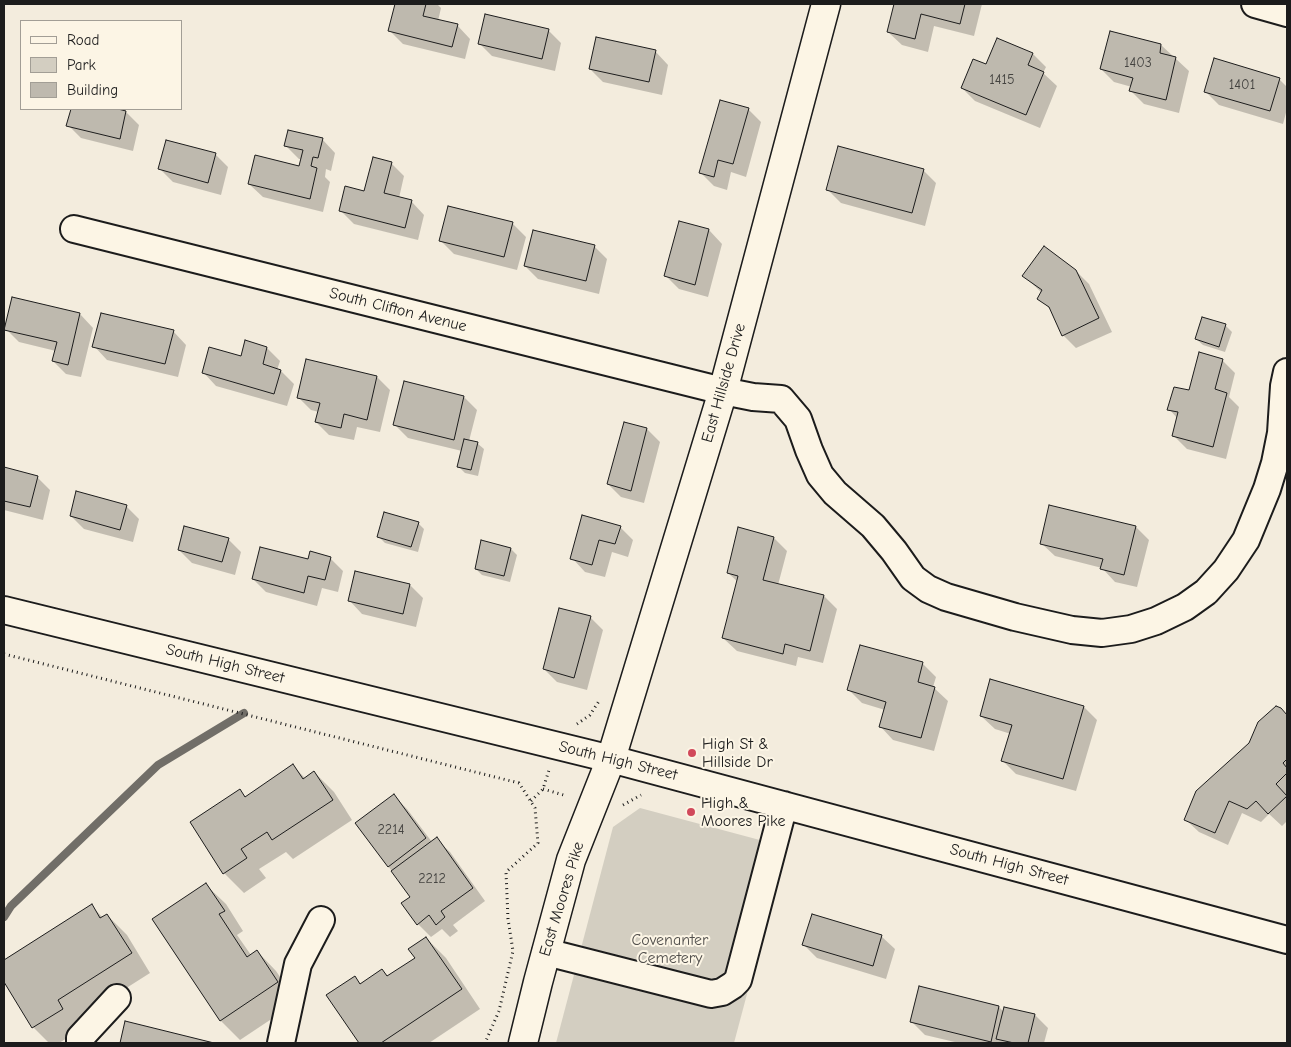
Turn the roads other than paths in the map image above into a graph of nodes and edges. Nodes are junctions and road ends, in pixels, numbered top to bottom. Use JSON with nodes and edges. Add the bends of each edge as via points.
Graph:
{"nodes":[{"id":1,"x":826,"y":4,"type":"edge"},
{"id":2,"x":1255,"y":4,"type":"edge"},
{"id":3,"x":1287,"y":13,"type":"edge"},
{"id":4,"x":74,"y":229,"type":"dead end"},
{"id":5,"x":1287,"y":372,"type":"edge"},
{"id":6,"x":723,"y":391,"type":"junction"},
{"id":7,"x":4,"y":610,"type":"edge"},
{"id":8,"x":611,"y":759,"type":"junction"},
{"id":9,"x":784,"y":805,"type":"junction"},
{"id":10,"x":321,"y":920,"type":"dead end"},
{"id":11,"x":1287,"y":940,"type":"edge"},
{"id":12,"x":546,"y":952,"type":"junction"},
{"id":13,"x":118,"y":998,"type":"dead end"},
{"id":14,"x":80,"y":1043,"type":"edge"},
{"id":15,"x":281,"y":1043,"type":"edge"},
{"id":16,"x":523,"y":1043,"type":"edge"}],
"edges":[{"from":1,"to":6,"type":"main road","name":"East Hillside Drive"},
{"from":2,"to":3,"type":"street"},
{"from":4,"to":6,"type":"street","name":"South Clifton Avenue"},
{"from":5,"to":6,"type":"street","name":"South Clifton Avenue","via":[[1281,433],[1268,489],[1246,540],[1226,570],[1206,592],[1185,607],[1131,629],[1102,633],[1015,618],[928,590],[913,578],[873,526],[835,493],[820,475],[798,419],[781,399]]},
{"from":6,"to":8,"type":"main road","name":"East Hillside Drive"},
{"from":7,"to":8,"type":"street","name":"South High Street"},
{"from":8,"to":9,"type":"street","name":"South High Street"},
{"from":8,"to":12,"type":"main road","name":"East Moores Pike","via":[[571,860]]},
{"from":9,"to":11,"type":"street","name":"South High Street"},
{"from":9,"to":12,"type":"street","via":[[738,980],[722,992],[711,994]]},
{"from":10,"to":15,"type":"street","via":[[298,964]]},
{"from":12,"to":16,"type":"main road","name":"East Moores Pike"},
{"from":13,"to":14,"type":"street","via":[[80,1038]]}]}
